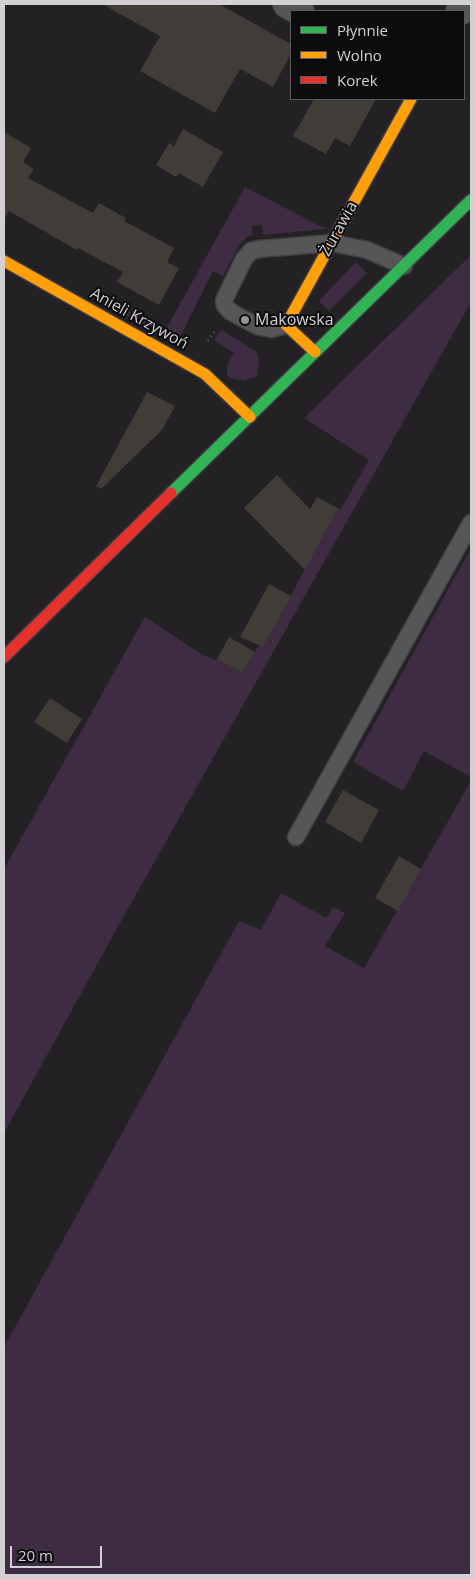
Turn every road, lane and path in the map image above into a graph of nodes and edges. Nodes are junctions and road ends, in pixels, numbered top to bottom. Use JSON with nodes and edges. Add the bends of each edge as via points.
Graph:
{"nodes":[{"id":1,"x":287,"y":4,"type":"edge"},
{"id":2,"x":298,"y":10,"type":"edge"},
{"id":3,"x":411,"y":100,"type":"edge"},
{"id":4,"x":471,"y":200,"type":"edge"},
{"id":5,"x":332,"y":243,"type":"junction"},
{"id":6,"x":4,"y":261,"type":"edge"},
{"id":7,"x":404,"y":266,"type":"junction"},
{"id":8,"x":227,"y":310,"type":"junction"},
{"id":9,"x":286,"y":325,"type":"junction"},
{"id":10,"x":315,"y":352,"type":"junction"},
{"id":11,"x":190,"y":366,"type":"junction"},
{"id":12,"x":250,"y":417,"type":"junction"},
{"id":13,"x":471,"y":523,"type":"edge"},
{"id":14,"x":4,"y":657,"type":"edge"},
{"id":15,"x":296,"y":837,"type":"dead end"}],
"edges":[{"from":1,"to":2,"type":"street"},
{"from":3,"to":5,"type":"street","name":"Żurawia"},
{"from":4,"to":7,"type":"street"},
{"from":5,"to":7,"type":"lane","via":[[367,250]]},
{"from":5,"to":8,"type":"lane","via":[[250,252],[224,301]]},
{"from":5,"to":9,"type":"street","name":"Żurawia"},
{"from":6,"to":11,"type":"street","name":"Anieli Krzywoń"},
{"from":7,"to":10,"type":"street"},
{"from":8,"to":9,"type":"lane","via":[[264,328]]},
{"from":8,"to":11,"type":"path"},
{"from":9,"to":10,"type":"street"},
{"from":10,"to":12,"type":"street"},
{"from":11,"to":12,"type":"street","name":"Anieli Krzywoń","via":[[218,385]]},
{"from":12,"to":14,"type":"street"},
{"from":13,"to":15,"type":"lane"}]}
